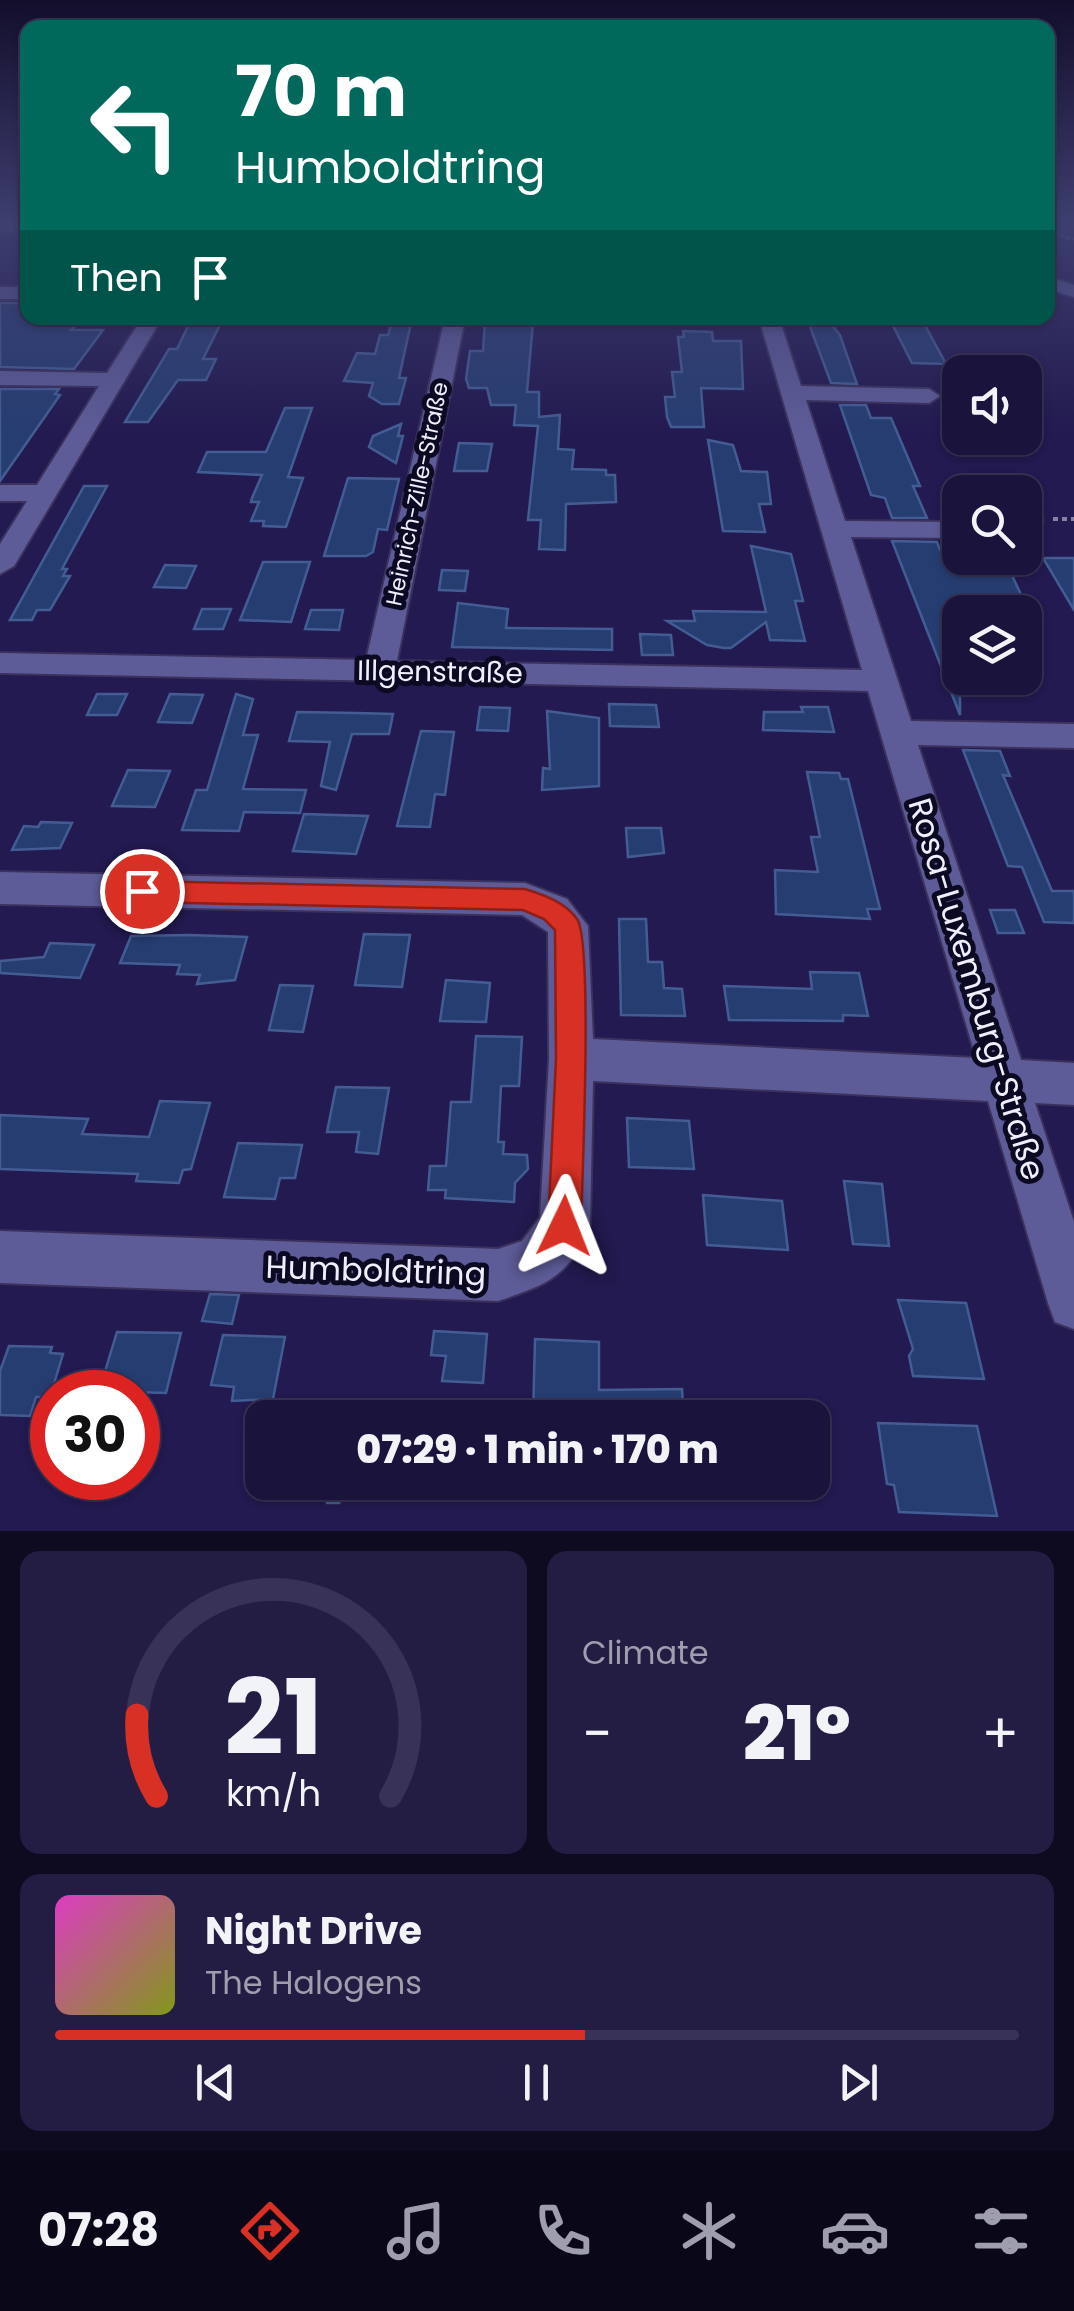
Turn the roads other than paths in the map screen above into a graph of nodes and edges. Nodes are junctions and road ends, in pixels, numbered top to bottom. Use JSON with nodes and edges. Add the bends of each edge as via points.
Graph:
{"nodes":[{"id":1,"x":1074,"y":291,"type":"edge"},
{"id":2,"x":1074,"y":308,"type":"edge"},
{"id":3,"x":148,"y":325,"type":"edge"},
{"id":4,"x":454,"y":325,"type":"edge"},
{"id":5,"x":771,"y":325,"type":"edge"},
{"id":6,"x":0,"y":378,"type":"edge"},
{"id":7,"x":113,"y":380,"type":"junction"},
{"id":8,"x":793,"y":392,"type":"junction"},
{"id":9,"x":929,"y":396,"type":"dead end"},
{"id":10,"x":0,"y":493,"type":"edge"},
{"id":11,"x":44,"y":493,"type":"junction"},
{"id":12,"x":835,"y":529,"type":"junction"},
{"id":13,"x":942,"y":530,"type":"edge"},
{"id":14,"x":0,"y":566,"type":"edge"},
{"id":15,"x":0,"y":664,"type":"edge"},
{"id":16,"x":379,"y":670,"type":"junction"},
{"id":17,"x":880,"y":681,"type":"junction"},
{"id":18,"x":897,"y":733,"type":"junction"},
{"id":19,"x":1074,"y":736,"type":"edge"},
{"id":20,"x":0,"y":888,"type":"edge"},
{"id":21,"x":571,"y":1059,"type":"junction"},
{"id":22,"x":1006,"y":1080,"type":"junction"},
{"id":23,"x":1074,"y":1084,"type":"edge"},
{"id":24,"x":0,"y":1257,"type":"edge"},
{"id":25,"x":1074,"y":1302,"type":"edge"}],
"edges":[{"from":1,"to":2,"type":"street","via":[[1068,302]]},
{"from":3,"to":7,"type":"street"},
{"from":4,"to":16,"type":"street","name":"Heinrich-Zille-Straße"},
{"from":5,"to":8,"type":"street","name":"Rosa-Luxemburg-Straße"},
{"from":6,"to":7,"type":"street"},
{"from":7,"to":11,"type":"street"},
{"from":8,"to":9,"type":"street"},
{"from":8,"to":12,"type":"street","name":"Rosa-Luxemburg-Straße"},
{"from":10,"to":11,"type":"street"},
{"from":11,"to":14,"type":"street"},
{"from":12,"to":13,"type":"street"},
{"from":12,"to":17,"type":"street","name":"Rosa-Luxemburg-Straße"},
{"from":15,"to":16,"type":"street","name":"Illgenstraße"},
{"from":16,"to":17,"type":"street","name":"Illgenstraße"},
{"from":17,"to":18,"type":"street","name":"Rosa-Luxemburg-Straße"},
{"from":18,"to":19,"type":"street"},
{"from":18,"to":22,"type":"street","name":"Rosa-Luxemburg-Straße"},
{"from":20,"to":21,"type":"street","name":"Humboldtring","via":[[525,899],[568,926]]},
{"from":21,"to":22,"type":"street"},
{"from":21,"to":24,"type":"street","name":"Humboldtring","via":[[564,1226],[529,1267],[498,1276]]},
{"from":22,"to":23,"type":"street"},
{"from":22,"to":25,"type":"street","name":"Rosa-Luxemburg-Straße"}]}
